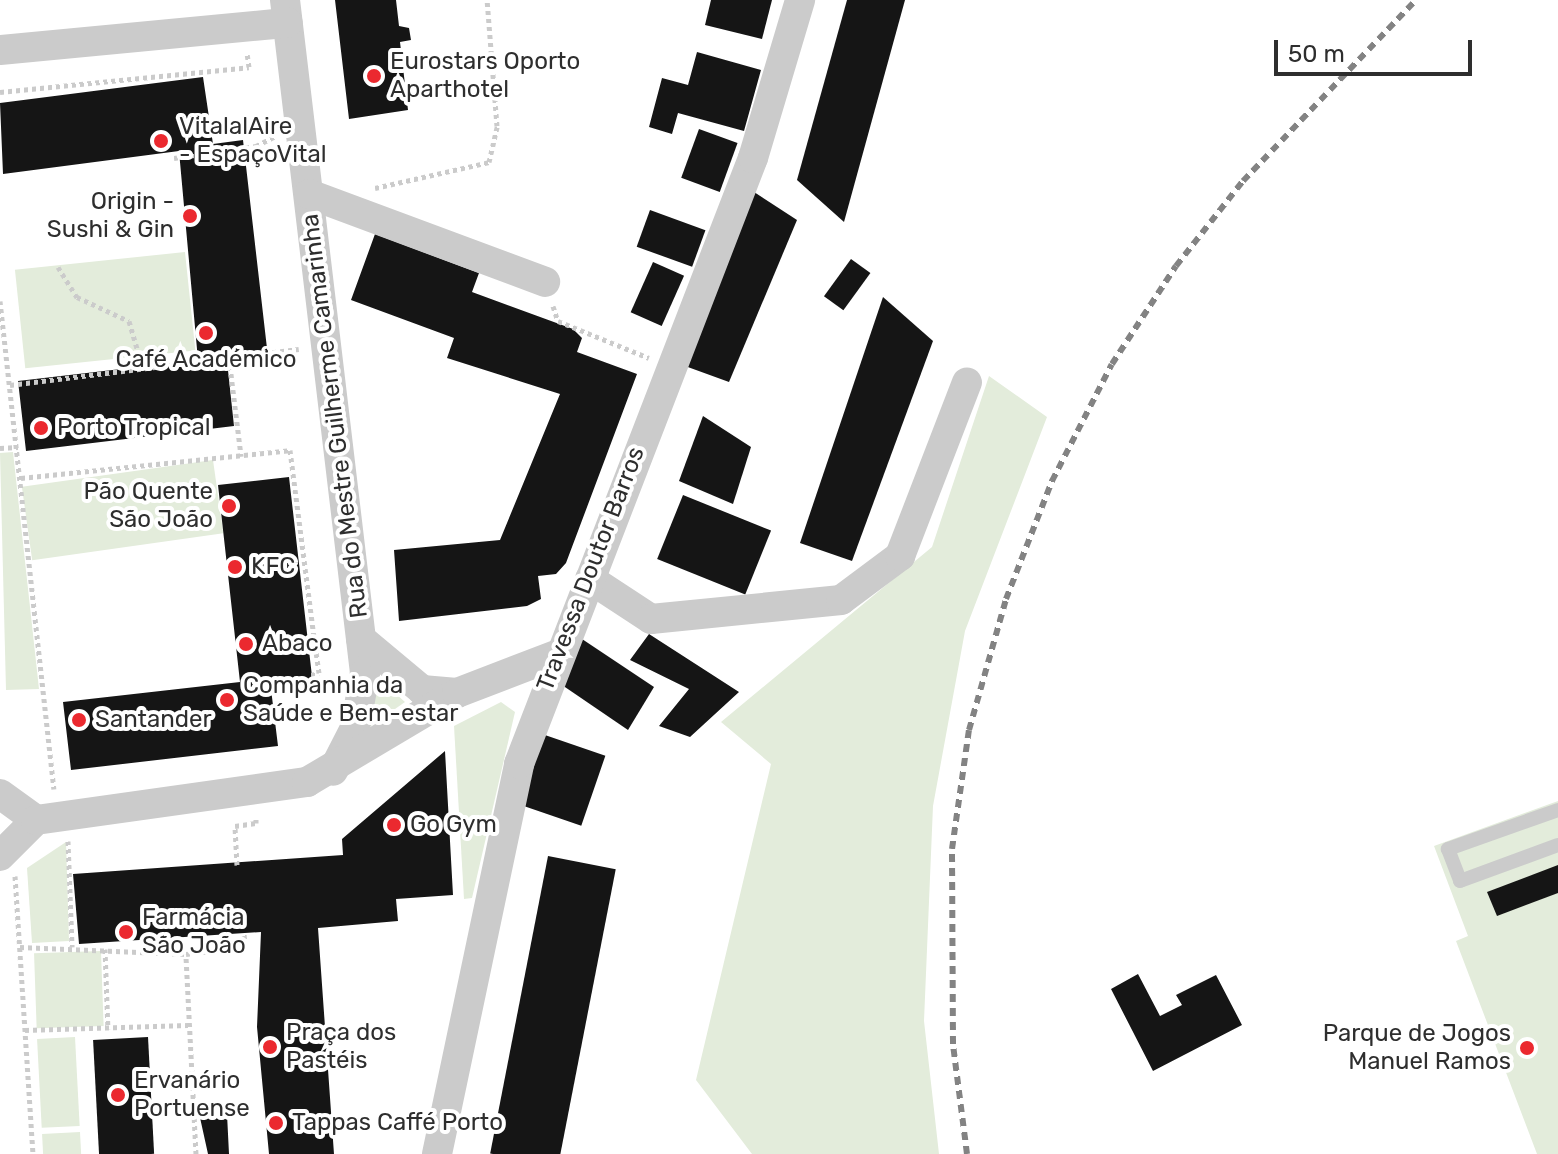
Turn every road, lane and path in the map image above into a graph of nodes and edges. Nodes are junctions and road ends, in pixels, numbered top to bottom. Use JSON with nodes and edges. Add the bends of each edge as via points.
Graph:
{"nodes":[{"id":1,"x":487,"y":0,"type":"edge"},
{"id":2,"x":800,"y":0,"type":"edge"},
{"id":3,"x":286,"y":12,"type":"edge"},
{"id":4,"x":0,"y":50,"type":"edge"},
{"id":5,"x":249,"y":67,"type":"dead end"},
{"id":6,"x":0,"y":92,"type":"edge"},
{"id":7,"x":301,"y":135,"type":"junction"},
{"id":8,"x":174,"y":158,"type":"dead end"},
{"id":9,"x":309,"y":194,"type":"junction"},
{"id":10,"x":351,"y":209,"type":"junction"},
{"id":11,"x":58,"y":267,"type":"dead end"},
{"id":12,"x":545,"y":282,"type":"joint"},
{"id":13,"x":0,"y":301,"type":"edge"},
{"id":14,"x":328,"y":346,"type":"junction"},
{"id":15,"x":3,"y":356,"type":"edge"},
{"id":16,"x":229,"y":358,"type":"junction"},
{"id":17,"x":668,"y":366,"type":"junction"},
{"id":18,"x":143,"y":369,"type":"junction"},
{"id":19,"x":967,"y":382,"type":"dead end"},
{"id":20,"x":10,"y":385,"type":"junction"},
{"id":21,"x":18,"y":447,"type":"junction"},
{"id":22,"x":0,"y":448,"type":"edge"},
{"id":23,"x":241,"y":456,"type":"junction"},
{"id":24,"x":21,"y":478,"type":"junction"},
{"id":25,"x":590,"y":579,"type":"junction"},
{"id":26,"x":361,"y":639,"type":"junction"},
{"id":27,"x":315,"y":646,"type":"junction"},
{"id":28,"x":556,"y":655,"type":"junction"},
{"id":29,"x":311,"y":675,"type":"dead end"},
{"id":30,"x":457,"y":693,"type":"junction"},
{"id":31,"x":333,"y":771,"type":"junction"},
{"id":32,"x":54,"y":789,"type":"dead end"},
{"id":33,"x":0,"y":794,"type":"edge"},
{"id":34,"x":259,"y":794,"type":"junction"},
{"id":35,"x":1558,"y":810,"type":"edge"},
{"id":36,"x":36,"y":820,"type":"junction"},
{"id":37,"x":68,"y":839,"type":"dead end"},
{"id":38,"x":1558,"y":845,"type":"edge"},
{"id":39,"x":10,"y":861,"type":"edge"},
{"id":40,"x":237,"y":865,"type":"dead end"},
{"id":41,"x":244,"y":933,"type":"dead end"},
{"id":42,"x":20,"y":947,"type":"junction"},
{"id":43,"x":72,"y":947,"type":"junction"},
{"id":44,"x":105,"y":949,"type":"junction"},
{"id":45,"x":186,"y":954,"type":"junction"},
{"id":46,"x":188,"y":1025,"type":"junction"},
{"id":47,"x":108,"y":1029,"type":"junction"},
{"id":48,"x":25,"y":1030,"type":"junction"},
{"id":49,"x":33,"y":1154,"type":"edge"},
{"id":50,"x":196,"y":1154,"type":"edge"},
{"id":51,"x":437,"y":1154,"type":"edge"}],
"edges":[{"from":1,"to":10,"type":"path","via":[[497,126],[489,162],[366,190]]},
{"from":2,"to":17,"type":"street","name":"Travessa Doutor Barros","via":[[762,133]]},
{"from":3,"to":4,"type":"street","name":"Rua do Mestre Guilherme Camarinha"},
{"from":3,"to":7,"type":"street","name":"Rua do Mestre Guilherme Camarinha"},
{"from":5,"to":6,"type":"path"},
{"from":7,"to":8,"type":"path"},
{"from":7,"to":9,"type":"street","name":"Rua do Mestre Guilherme Camarinha"},
{"from":9,"to":10,"type":"street","name":"Rua do Mestre Guilherme Camarinha"},
{"from":9,"to":14,"type":"street","name":"Rua do Mestre Guilherme Camarinha"},
{"from":10,"to":12,"type":"street","name":"Rua do Mestre Guilherme Camarinha"},
{"from":11,"to":18,"type":"path","via":[[77,297],[129,321]]},
{"from":12,"to":17,"type":"path","via":[[558,321]]},
{"from":13,"to":15,"type":"path"},
{"from":14,"to":16,"type":"path"},
{"from":14,"to":26,"type":"street","name":"Rua do Mestre Guilherme Camarinha"},
{"from":15,"to":20,"type":"path"},
{"from":16,"to":18,"type":"path"},
{"from":16,"to":23,"type":"path"},
{"from":17,"to":25,"type":"street","name":"Travessa Doutor Barros"},
{"from":18,"to":20,"type":"path"},
{"from":19,"to":25,"type":"street","via":[[900,556],[841,600],[651,619]]},
{"from":20,"to":21,"type":"path"},
{"from":21,"to":22,"type":"path"},
{"from":21,"to":24,"type":"path"},
{"from":23,"to":24,"type":"path"},
{"from":23,"to":27,"type":"path","via":[[290,450]]},
{"from":24,"to":32,"type":"path"},
{"from":25,"to":28,"type":"street","name":"Travessa Doutor Barros"},
{"from":26,"to":27,"type":"path"},
{"from":26,"to":30,"type":"street","name":"Rua do Mestre Guilherme Camarinha","via":[[422,690]]},
{"from":26,"to":31,"type":"street","name":"Rua do Mestre Guilherme Camarinha","via":[[363,699]]},
{"from":27,"to":29,"type":"path","via":[[319,673]]},
{"from":28,"to":30,"type":"street","name":"Rua do Mestre Guilherme Camarinha"},
{"from":28,"to":51,"type":"street","name":"Travessa Doutor Barros","via":[[519,764]]},
{"from":30,"to":31,"type":"street","name":"Rua do Mestre Guilherme Camarinha"},
{"from":31,"to":34,"type":"street","name":"Rua do Mestre Guilherme Camarinha"},
{"from":33,"to":36,"type":"street"},
{"from":34,"to":36,"type":"street","name":"Rua do Mestre Guilherme Camarinha"},
{"from":34,"to":40,"type":"path","via":[[256,823],[235,826]]},
{"from":35,"to":38,"type":"lane","via":[[1448,849],[1460,881]]},
{"from":36,"to":39,"type":"street"},
{"from":37,"to":43,"type":"path"},
{"from":39,"to":42,"type":"path"},
{"from":41,"to":45,"type":"path","via":[[245,947]]},
{"from":42,"to":43,"type":"path"},
{"from":42,"to":48,"type":"path"},
{"from":43,"to":44,"type":"path"},
{"from":44,"to":45,"type":"path"},
{"from":44,"to":47,"type":"path"},
{"from":45,"to":46,"type":"path"},
{"from":46,"to":47,"type":"path"},
{"from":46,"to":50,"type":"path"},
{"from":47,"to":48,"type":"path"},
{"from":48,"to":49,"type":"path"}]}
